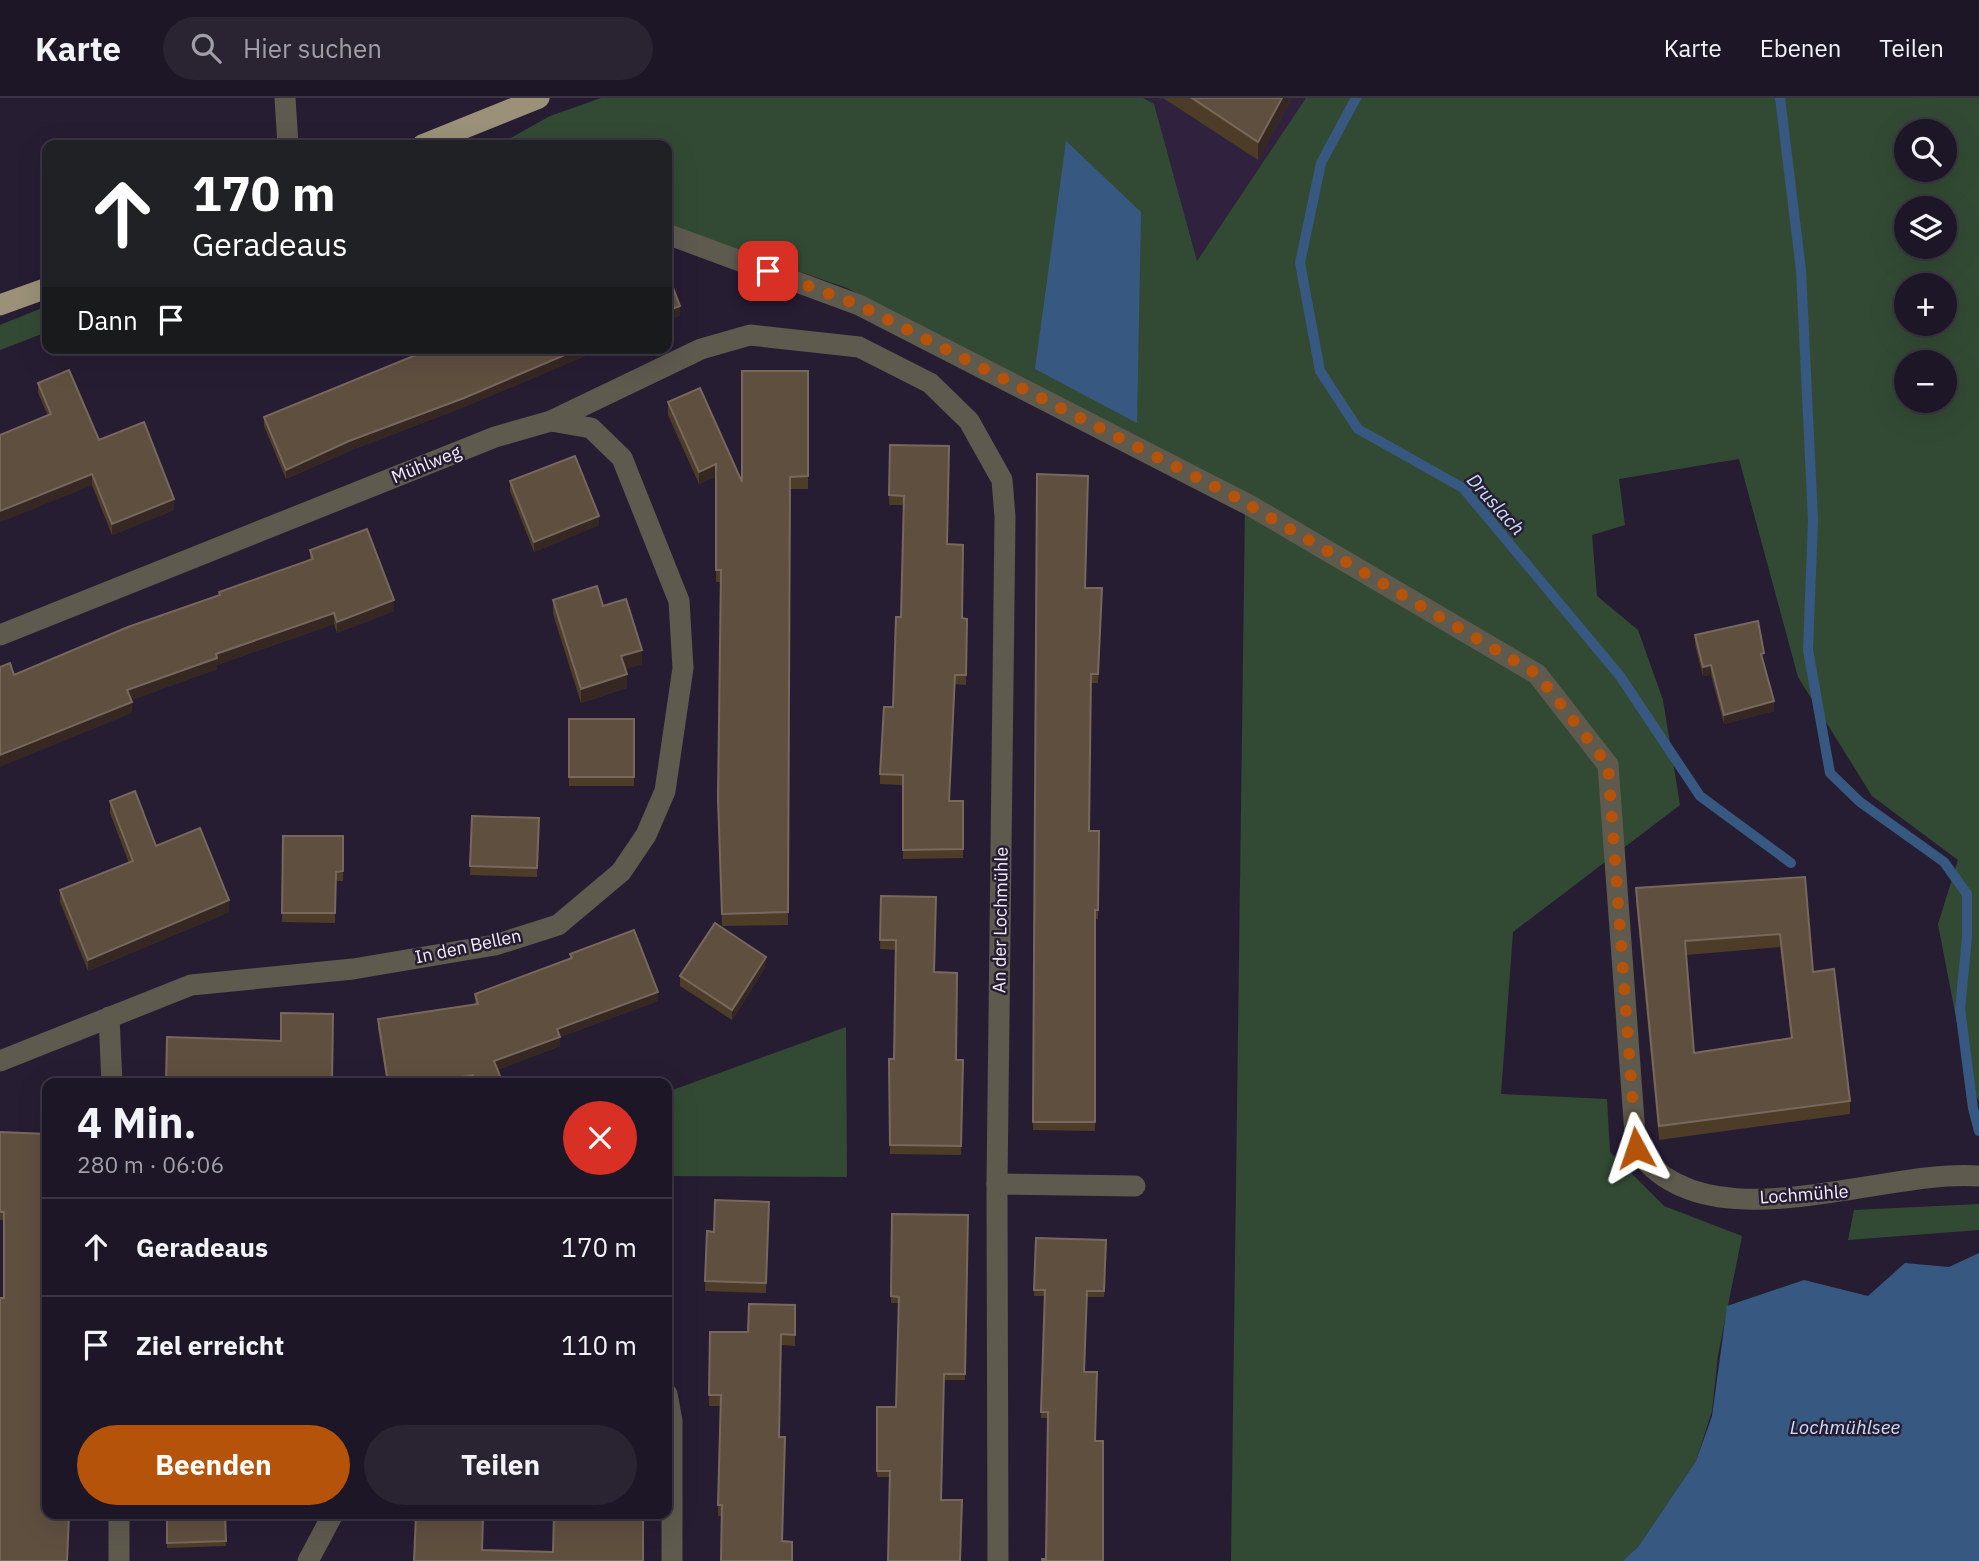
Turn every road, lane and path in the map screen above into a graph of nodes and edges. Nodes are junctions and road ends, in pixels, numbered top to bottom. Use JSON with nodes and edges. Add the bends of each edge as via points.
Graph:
{"nodes":[{"id":1,"x":285,"y":98,"type":"edge"},
{"id":2,"x":540,"y":98,"type":"edge"},
{"id":3,"x":288,"y":140,"type":"edge"},
{"id":4,"x":435,"y":140,"type":"edge"},
{"id":5,"x":672,"y":236,"type":"edge"},
{"id":6,"x":42,"y":290,"type":"edge"},
{"id":7,"x":0,"y":306,"type":"edge"},
{"id":8,"x":859,"y":347,"type":"joint"},
{"id":9,"x":551,"y":421,"type":"junction"},
{"id":10,"x":0,"y":635,"type":"edge"},
{"id":11,"x":109,"y":1017,"type":"junction"},
{"id":12,"x":0,"y":1061,"type":"edge"},
{"id":13,"x":112,"y":1078,"type":"edge"},
{"id":14,"x":1978,"y":1176,"type":"edge"},
{"id":15,"x":997,"y":1184,"type":"junction"},
{"id":16,"x":1135,"y":1186,"type":"dead end"},
{"id":17,"x":672,"y":1421,"type":"edge"},
{"id":18,"x":119,"y":1519,"type":"edge"},
{"id":19,"x":330,"y":1519,"type":"edge"},
{"id":20,"x":672,"y":1519,"type":"edge"},
{"id":21,"x":672,"y":1519,"type":"edge"},
{"id":22,"x":119,"y":1561,"type":"edge"},
{"id":23,"x":308,"y":1561,"type":"edge"},
{"id":24,"x":672,"y":1561,"type":"edge"},
{"id":25,"x":998,"y":1561,"type":"edge"}],
"edges":[{"from":1,"to":3,"type":"street"},
{"from":2,"to":4,"type":"main road"},
{"from":5,"to":14,"type":"street","name":"Lochmühle","via":[[859,305],[1251,506],[1537,674],[1608,765],[1636,1148],[1649,1168],[1673,1183],[1706,1194],[1772,1199],[1956,1174]]},
{"from":6,"to":7,"type":"main road"},
{"from":8,"to":9,"type":"street","name":"Mühlweg","via":[[750,335],[701,349]]},
{"from":8,"to":15,"type":"street","name":"An der Lochmühle","via":[[930,383],[969,421],[1002,480]]},
{"from":9,"to":10,"type":"street","name":"Mühlweg","via":[[495,437]]},
{"from":9,"to":11,"type":"street","name":"In den Bellen","via":[[591,428],[622,458],[679,601],[683,668],[665,791],[646,835],[621,872],[558,925],[495,945],[353,969],[191,985]]},
{"from":11,"to":12,"type":"street","name":"In den Bellen"},
{"from":11,"to":13,"type":"street"},
{"from":15,"to":16,"type":"street"},
{"from":15,"to":25,"type":"street","name":"An der Lochmühle"},
{"from":17,"to":21,"type":"street"},
{"from":18,"to":22,"type":"street"},
{"from":19,"to":23,"type":"street"},
{"from":20,"to":24,"type":"street"}]}
